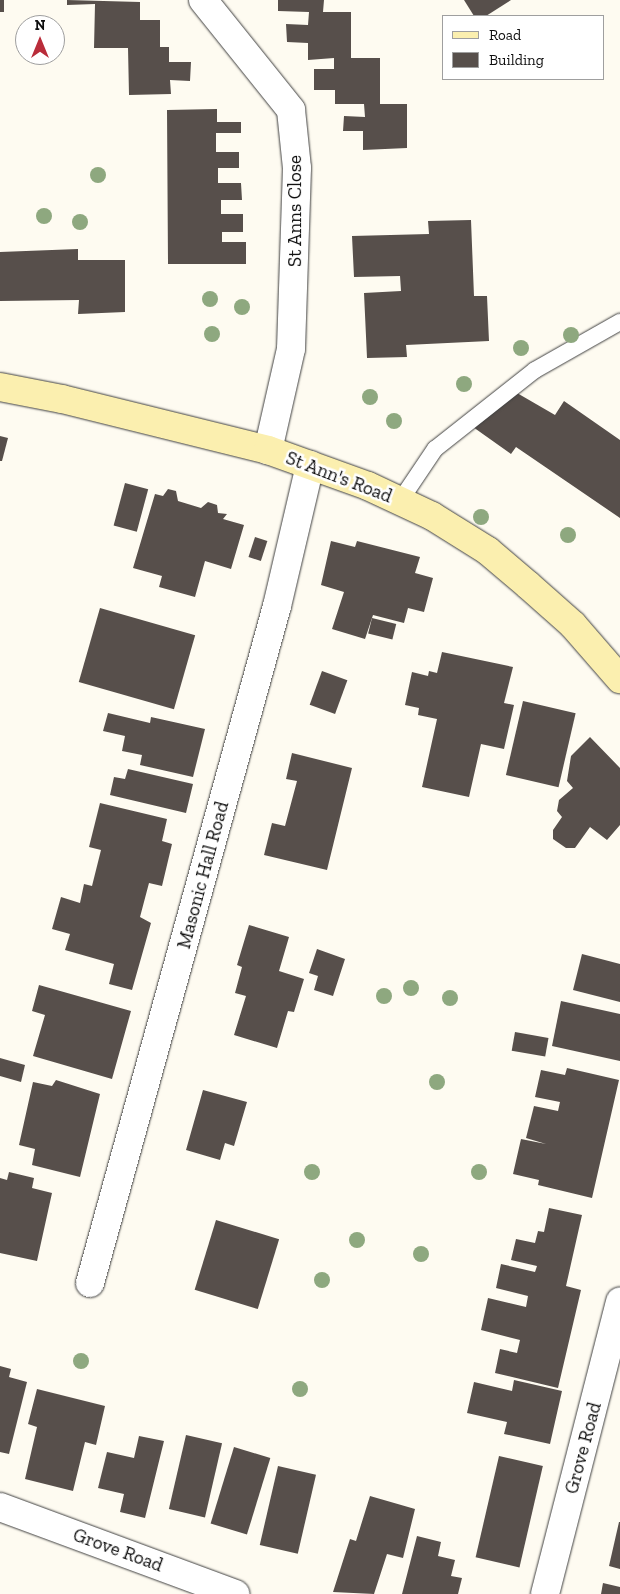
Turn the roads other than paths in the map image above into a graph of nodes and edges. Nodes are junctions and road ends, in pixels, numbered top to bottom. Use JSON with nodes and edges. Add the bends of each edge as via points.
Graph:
{"nodes":[{"id":1,"x":204,"y":0,"type":"edge"},
{"id":2,"x":620,"y":322,"type":"edge"},
{"id":3,"x":0,"y":387,"type":"edge"},
{"id":4,"x":268,"y":450,"type":"junction"},
{"id":5,"x":310,"y":465,"type":"junction"},
{"id":6,"x":400,"y":501,"type":"junction"},
{"id":7,"x":620,"y":679,"type":"edge"},
{"id":8,"x":90,"y":1283,"type":"dead end"},
{"id":9,"x":620,"y":1301,"type":"edge"},
{"id":10,"x":0,"y":1507,"type":"edge"},
{"id":11,"x":235,"y":1594,"type":"edge"},
{"id":12,"x":545,"y":1594,"type":"edge"}],
"edges":[{"from":1,"to":4,"type":"street","name":"St Anns Close","via":[[291,110],[296,168],[291,349]]},
{"from":2,"to":6,"type":"lane","via":[[535,370],[435,449]]},
{"from":3,"to":4,"type":"main road","name":"St Ann's Road","via":[[62,398]]},
{"from":4,"to":5,"type":"main road","name":"St Ann's Road"},
{"from":5,"to":6,"type":"main road","name":"St Ann's Road"},
{"from":5,"to":8,"type":"street","name":"Masonic Hall Road","via":[[274,615]]},
{"from":6,"to":7,"type":"main road","name":"St Ann's Road","via":[[432,516],[488,551],[573,625]]},
{"from":9,"to":12,"type":"street","name":"Grove Road"},
{"from":10,"to":11,"type":"street","name":"Grove Road"}]}
